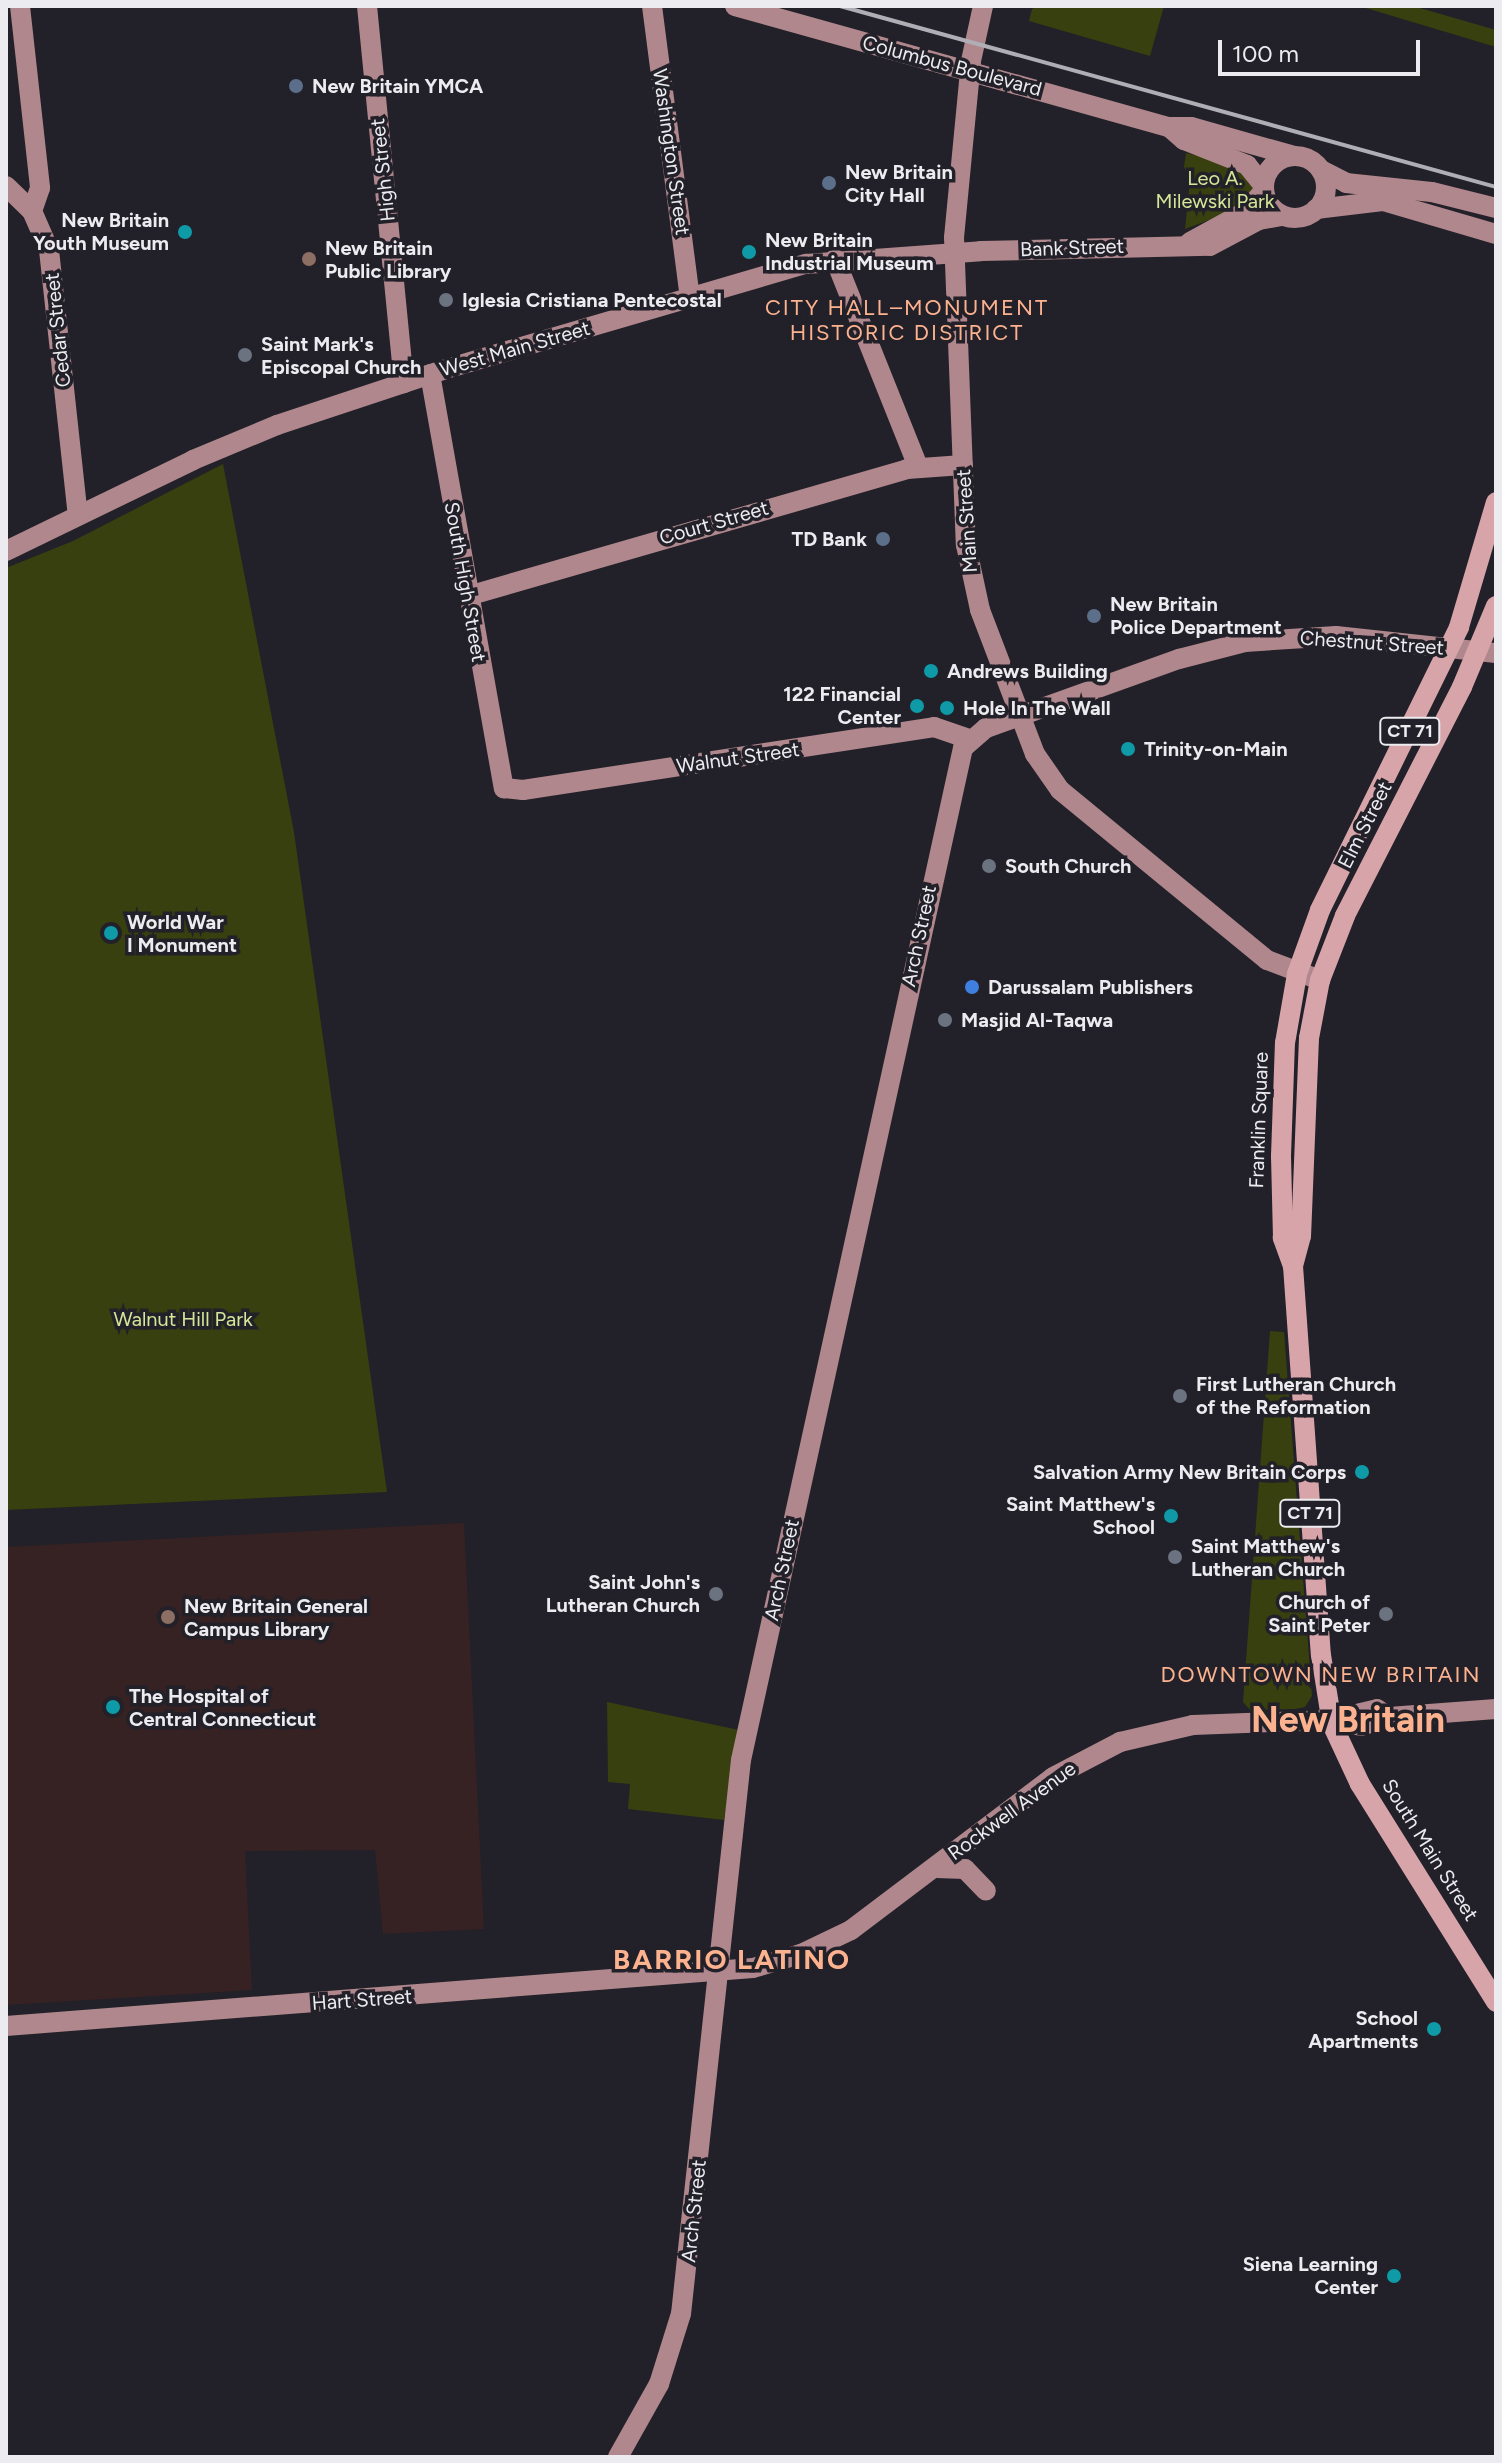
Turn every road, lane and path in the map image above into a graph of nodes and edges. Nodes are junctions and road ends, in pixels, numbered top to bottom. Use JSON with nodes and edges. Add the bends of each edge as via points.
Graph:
{"nodes":[{"id":1,"x":20,"y":6,"type":"edge"},
{"id":2,"x":367,"y":6,"type":"edge"},
{"id":3,"x":652,"y":6,"type":"edge"},
{"id":4,"x":735,"y":6,"type":"edge"},
{"id":5,"x":983,"y":6,"type":"edge"},
{"id":6,"x":970,"y":71,"type":"junction"},
{"id":7,"x":1169,"y":127,"type":"junction"},
{"id":8,"x":1294,"y":156,"type":"junction"},
{"id":9,"x":1321,"y":170,"type":"junction"},
{"id":10,"x":6,"y":186,"type":"edge"},
{"id":11,"x":1263,"y":188,"type":"junction"},
{"id":12,"x":1496,"y":208,"type":"edge"},
{"id":13,"x":1316,"y":209,"type":"junction"},
{"id":14,"x":32,"y":211,"type":"junction"},
{"id":15,"x":1282,"y":216,"type":"junction"},
{"id":16,"x":1496,"y":234,"type":"edge"},
{"id":17,"x":1190,"y":242,"type":"junction"},
{"id":18,"x":954,"y":253,"type":"junction"},
{"id":19,"x":835,"y":259,"type":"junction"},
{"id":20,"x":690,"y":298,"type":"junction"},
{"id":21,"x":430,"y":374,"type":"junction"},
{"id":22,"x":404,"y":383,"type":"junction"},
{"id":23,"x":963,"y":465,"type":"junction"},
{"id":24,"x":918,"y":467,"type":"junction"},
{"id":25,"x":1496,"y":502,"type":"edge"},
{"id":26,"x":78,"y":515,"type":"junction"},
{"id":27,"x":6,"y":551,"type":"edge"},
{"id":28,"x":468,"y":596,"type":"junction"},
{"id":29,"x":1496,"y":606,"type":"edge"},
{"id":30,"x":1450,"y":648,"type":"junction"},
{"id":31,"x":1487,"y":652,"type":"edge"},
{"id":32,"x":1021,"y":717,"type":"junction"},
{"id":33,"x":969,"y":739,"type":"junction"},
{"id":34,"x":504,"y":788,"type":"joint"},
{"id":35,"x":1352,"y":845,"type":"junction"},
{"id":36,"x":1357,"y":892,"type":"junction"},
{"id":37,"x":1297,"y":974,"type":"junction"},
{"id":38,"x":1320,"y":980,"type":"junction"},
{"id":39,"x":1283,"y":1068,"type":"junction"},
{"id":40,"x":1307,"y":1068,"type":"junction"},
{"id":41,"x":1292,"y":1219,"type":"junction"},
{"id":42,"x":1496,"y":1709,"type":"edge"},
{"id":43,"x":1331,"y":1720,"type":"junction"},
{"id":44,"x":936,"y":1868,"type":"junction"},
{"id":45,"x":986,"y":1891,"type":"dead end"},
{"id":46,"x":718,"y":1973,"type":"junction"},
{"id":47,"x":1496,"y":2002,"type":"edge"},
{"id":48,"x":6,"y":2026,"type":"edge"},
{"id":49,"x":618,"y":2457,"type":"edge"}],
"edges":[{"from":1,"to":14,"type":"street","via":[[40,188]]},
{"from":2,"to":22,"type":"street","name":"High Street"},
{"from":3,"to":20,"type":"street","name":"Washington Street"},
{"from":4,"to":6,"type":"street","name":"Columbus Boulevard"},
{"from":5,"to":6,"type":"street","name":"Main Street"},
{"from":6,"to":7,"type":"street","name":"Columbus Boulevard"},
{"from":6,"to":18,"type":"street","name":"Main Street"},
{"from":7,"to":8,"type":"street","name":"Columbus Boulevard","via":[[1191,127]]},
{"from":7,"to":11,"type":"street","name":"Columbus Boulevard","via":[[1184,140],[1247,165]]},
{"from":8,"to":9,"type":"street","via":[[1309,159]]},
{"from":8,"to":11,"type":"street","via":[[1271,166]]},
{"from":9,"to":12,"type":"street","via":[[1346,183],[1446,194]]},
{"from":9,"to":13,"type":"street","via":[[1326,191]]},
{"from":10,"to":14,"type":"street"},
{"from":11,"to":15,"type":"street","via":[[1270,207]]},
{"from":11,"to":17,"type":"street","name":"Bank Street","via":[[1245,212]]},
{"from":13,"to":15,"type":"street","via":[[1299,218]]},
{"from":13,"to":16,"type":"street","via":[[1383,201]]},
{"from":14,"to":26,"type":"street","name":"Cedar Street","via":[[50,256]]},
{"from":15,"to":17,"type":"street","name":"Bank Street","via":[[1259,220],[1217,244]]},
{"from":17,"to":18,"type":"street","name":"Bank Street"},
{"from":18,"to":19,"type":"street","name":"West Main Street"},
{"from":18,"to":23,"type":"street","name":"Main Street"},
{"from":19,"to":20,"type":"street","name":"West Main Street"},
{"from":19,"to":24,"type":"street"},
{"from":20,"to":21,"type":"street","name":"West Main Street"},
{"from":21,"to":22,"type":"street","name":"West Main Street"},
{"from":21,"to":28,"type":"street","name":"South High Street"},
{"from":22,"to":26,"type":"street","name":"West Main Street","via":[[239,440]]},
{"from":23,"to":24,"type":"street","name":"Court Street"},
{"from":23,"to":32,"type":"street","name":"Main Street","via":[[972,582]]},
{"from":24,"to":28,"type":"street","name":"Court Street"},
{"from":25,"to":30,"type":"main road","number":"CT 71","via":[[1476,582]]},
{"from":26,"to":27,"type":"street","name":"West Main Street"},
{"from":28,"to":34,"type":"street","name":"South High Street"},
{"from":29,"to":31,"type":"main road","number":"CT 71"},
{"from":30,"to":31,"type":"street","name":"Chestnut Street"},
{"from":30,"to":32,"type":"street","name":"Chestnut Street","via":[[1336,636],[1245,642],[1179,659]]},
{"from":30,"to":35,"type":"main road","name":"Elm Street","number":"CT 71"},
{"from":31,"to":36,"type":"main road","name":"Elm Street","number":"CT 71"},
{"from":32,"to":33,"type":"street"},
{"from":32,"to":37,"type":"street","name":"Main Street","via":[[1037,758],[1066,797],[1267,960]]},
{"from":33,"to":34,"type":"street","name":"Walnut Street","via":[[934,727],[523,790]]},
{"from":33,"to":46,"type":"street","name":"Arch Street","via":[[949,797],[743,1752]]},
{"from":35,"to":36,"type":"main road"},
{"from":35,"to":37,"type":"main road","name":"Elm Street","number":"CT 71","via":[[1313,925]]},
{"from":36,"to":38,"type":"main road","name":"Elm Street","number":"CT 71"},
{"from":37,"to":38,"type":"street","name":"Main Street"},
{"from":37,"to":39,"type":"main road","name":"Franklin Square","number":"CT 71"},
{"from":38,"to":40,"type":"main road","name":"Franklin Square","number":"CT 71"},
{"from":39,"to":40,"type":"main road"},
{"from":39,"to":41,"type":"main road","name":"Franklin Square","number":"CT 71"},
{"from":40,"to":41,"type":"main road","name":"Franklin Square","number":"CT 71"},
{"from":41,"to":43,"type":"main road","name":"Franklin Square","number":"CT 71","via":[[1322,1672]]},
{"from":42,"to":43,"type":"street","name":"Rockwell Avenue","via":[[1389,1717],[1369,1726]]},
{"from":43,"to":44,"type":"street","name":"Rockwell Avenue","via":[[1185,1726],[1120,1742],[1053,1777]]},
{"from":43,"to":47,"type":"main road","name":"South Main Street","number":"CT 71","via":[[1360,1784]]},
{"from":44,"to":45,"type":"street","via":[[965,1869]]},
{"from":44,"to":46,"type":"street","name":"Rockwell Avenue","via":[[831,1941],[777,1962]]},
{"from":46,"to":48,"type":"street","name":"Hart Street"},
{"from":46,"to":49,"type":"street","name":"Arch Street","via":[[681,2314],[659,2384]]}]}
